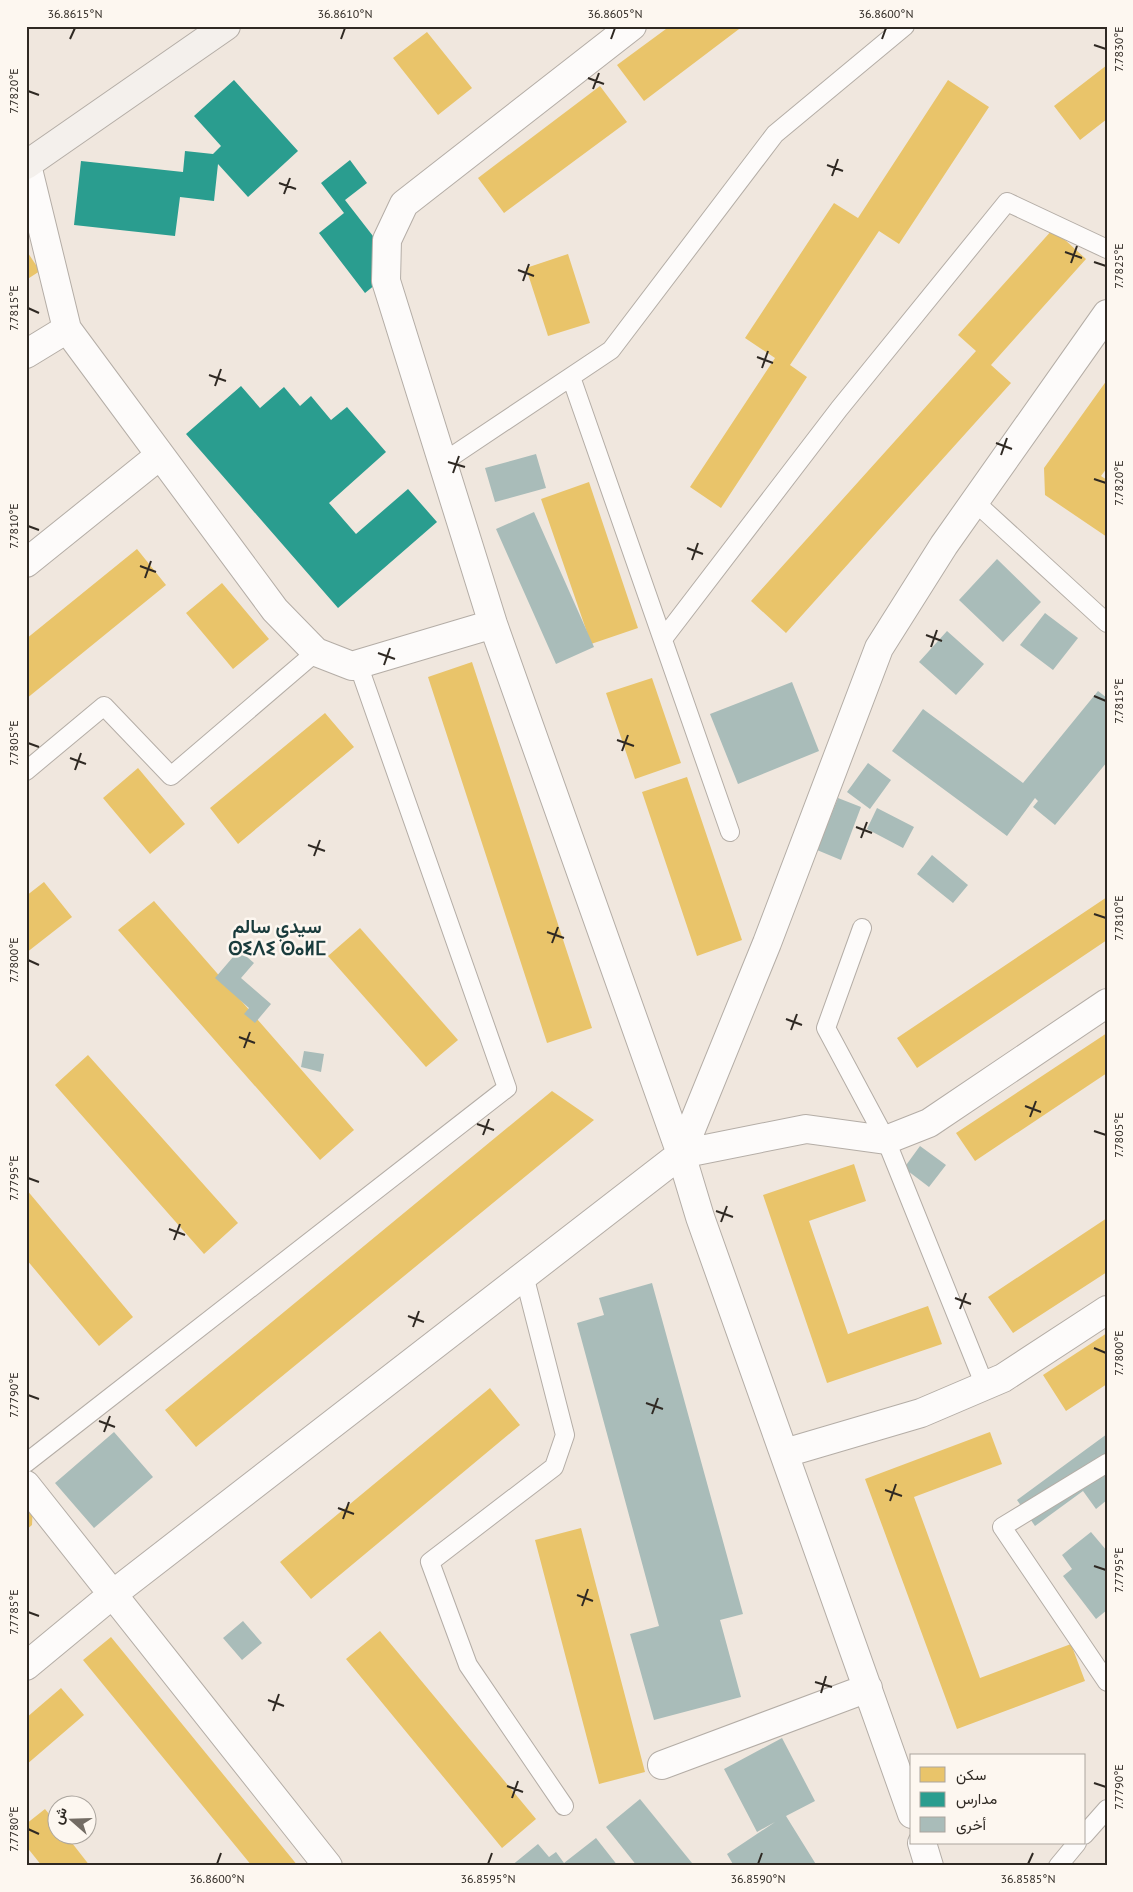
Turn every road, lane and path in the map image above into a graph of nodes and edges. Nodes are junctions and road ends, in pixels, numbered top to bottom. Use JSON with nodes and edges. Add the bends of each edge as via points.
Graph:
{"nodes":[{"id":1,"x":226,"y":26,"type":"edge"},
{"id":2,"x":632,"y":26,"type":"edge"},
{"id":3,"x":906,"y":26,"type":"edge"},
{"id":4,"x":27,"y":165,"type":"edge"},
{"id":5,"x":1107,"y":249,"type":"edge"},
{"id":6,"x":1107,"y":314,"type":"edge"},
{"id":7,"x":67,"y":329,"type":"junction"},
{"id":8,"x":26,"y":354,"type":"edge"},
{"id":9,"x":571,"y":377,"type":"junction"},
{"id":10,"x":160,"y":456,"type":"junction"},
{"id":11,"x":442,"y":463,"type":"junction"},
{"id":12,"x":975,"y":502,"type":"junction"},
{"id":13,"x":26,"y":563,"type":"edge"},
{"id":14,"x":1107,"y":623,"type":"edge"},
{"id":15,"x":493,"y":624,"type":"junction"},
{"id":16,"x":663,"y":639,"type":"junction"},
{"id":17,"x":316,"y":652,"type":"junction"},
{"id":18,"x":358,"y":664,"type":"junction"},
{"id":19,"x":26,"y":771,"type":"edge"},
{"id":20,"x":730,"y":832,"type":"dead end"},
{"id":21,"x":862,"y":928,"type":"dead end"},
{"id":22,"x":1107,"y":1003,"type":"edge"},
{"id":23,"x":886,"y":1140,"type":"junction"},
{"id":24,"x":681,"y":1154,"type":"junction"},
{"id":25,"x":524,"y":1276,"type":"junction"},
{"id":26,"x":1107,"y":1310,"type":"edge"},
{"id":27,"x":985,"y":1386,"type":"junction"},
{"id":28,"x":785,"y":1453,"type":"junction"},
{"id":29,"x":1107,"y":1463,"type":"edge"},
{"id":30,"x":26,"y":1464,"type":"edge"},
{"id":31,"x":26,"y":1485,"type":"edge"},
{"id":32,"x":113,"y":1594,"type":"junction"},
{"id":33,"x":26,"y":1666,"type":"edge"},
{"id":34,"x":1107,"y":1682,"type":"edge"},
{"id":35,"x":868,"y":1688,"type":"junction"},
{"id":36,"x":662,"y":1765,"type":"dead end"},
{"id":37,"x":564,"y":1806,"type":"dead end"},
{"id":38,"x":910,"y":1808,"type":"edge"},
{"id":39,"x":1107,"y":1808,"type":"edge"},
{"id":40,"x":1086,"y":1833,"type":"edge"},
{"id":41,"x":922,"y":1844,"type":"edge"},
{"id":42,"x":1076,"y":1844,"type":"edge"},
{"id":43,"x":1059,"y":1865,"type":"edge"},
{"id":44,"x":328,"y":1866,"type":"edge"},
{"id":45,"x":930,"y":1866,"type":"edge"}],
"edges":[{"from":1,"to":4,"type":"street"},
{"from":2,"to":11,"type":"street","via":[[404,204],[387,240],[386,281]]},
{"from":3,"to":9,"type":"lane","via":[[775,134],[611,350]]},
{"from":4,"to":7,"type":"street"},
{"from":5,"to":16,"type":"lane","via":[[1007,202],[840,409]]},
{"from":6,"to":12,"type":"street"},
{"from":7,"to":8,"type":"street"},
{"from":7,"to":10,"type":"street"},
{"from":9,"to":11,"type":"lane"},
{"from":9,"to":16,"type":"lane"},
{"from":10,"to":13,"type":"street"},
{"from":10,"to":17,"type":"street","via":[[275,610]]},
{"from":11,"to":15,"type":"street"},
{"from":12,"to":14,"type":"lane"},
{"from":12,"to":24,"type":"street","via":[[878,648],[767,942]]},
{"from":15,"to":18,"type":"street"},
{"from":15,"to":24,"type":"street"},
{"from":16,"to":20,"type":"lane"},
{"from":17,"to":18,"type":"street","via":[[352,666]]},
{"from":17,"to":19,"type":"lane","via":[[172,776],[104,706]]},
{"from":18,"to":30,"type":"lane","via":[[507,1088]]},
{"from":21,"to":23,"type":"lane","via":[[826,1028]]},
{"from":22,"to":23,"type":"street","via":[[928,1123]]},
{"from":23,"to":24,"type":"street","via":[[806,1129]]},
{"from":23,"to":27,"type":"lane"},
{"from":24,"to":25,"type":"street"},
{"from":24,"to":28,"type":"street","via":[[700,1217]]},
{"from":25,"to":32,"type":"street"},
{"from":25,"to":37,"type":"lane","via":[[565,1435],[554,1467],[430,1562],[468,1665]]},
{"from":26,"to":27,"type":"street","via":[[1003,1378]]},
{"from":27,"to":28,"type":"street","via":[[920,1414]]},
{"from":28,"to":35,"type":"street"},
{"from":29,"to":34,"type":"lane","via":[[1002,1527]]},
{"from":31,"to":32,"type":"street"},
{"from":32,"to":33,"type":"street"},
{"from":32,"to":44,"type":"street"},
{"from":35,"to":36,"type":"street"},
{"from":35,"to":38,"type":"street"},
{"from":39,"to":40,"type":"lane"},
{"from":41,"to":45,"type":"street"},
{"from":42,"to":43,"type":"lane"}]}
